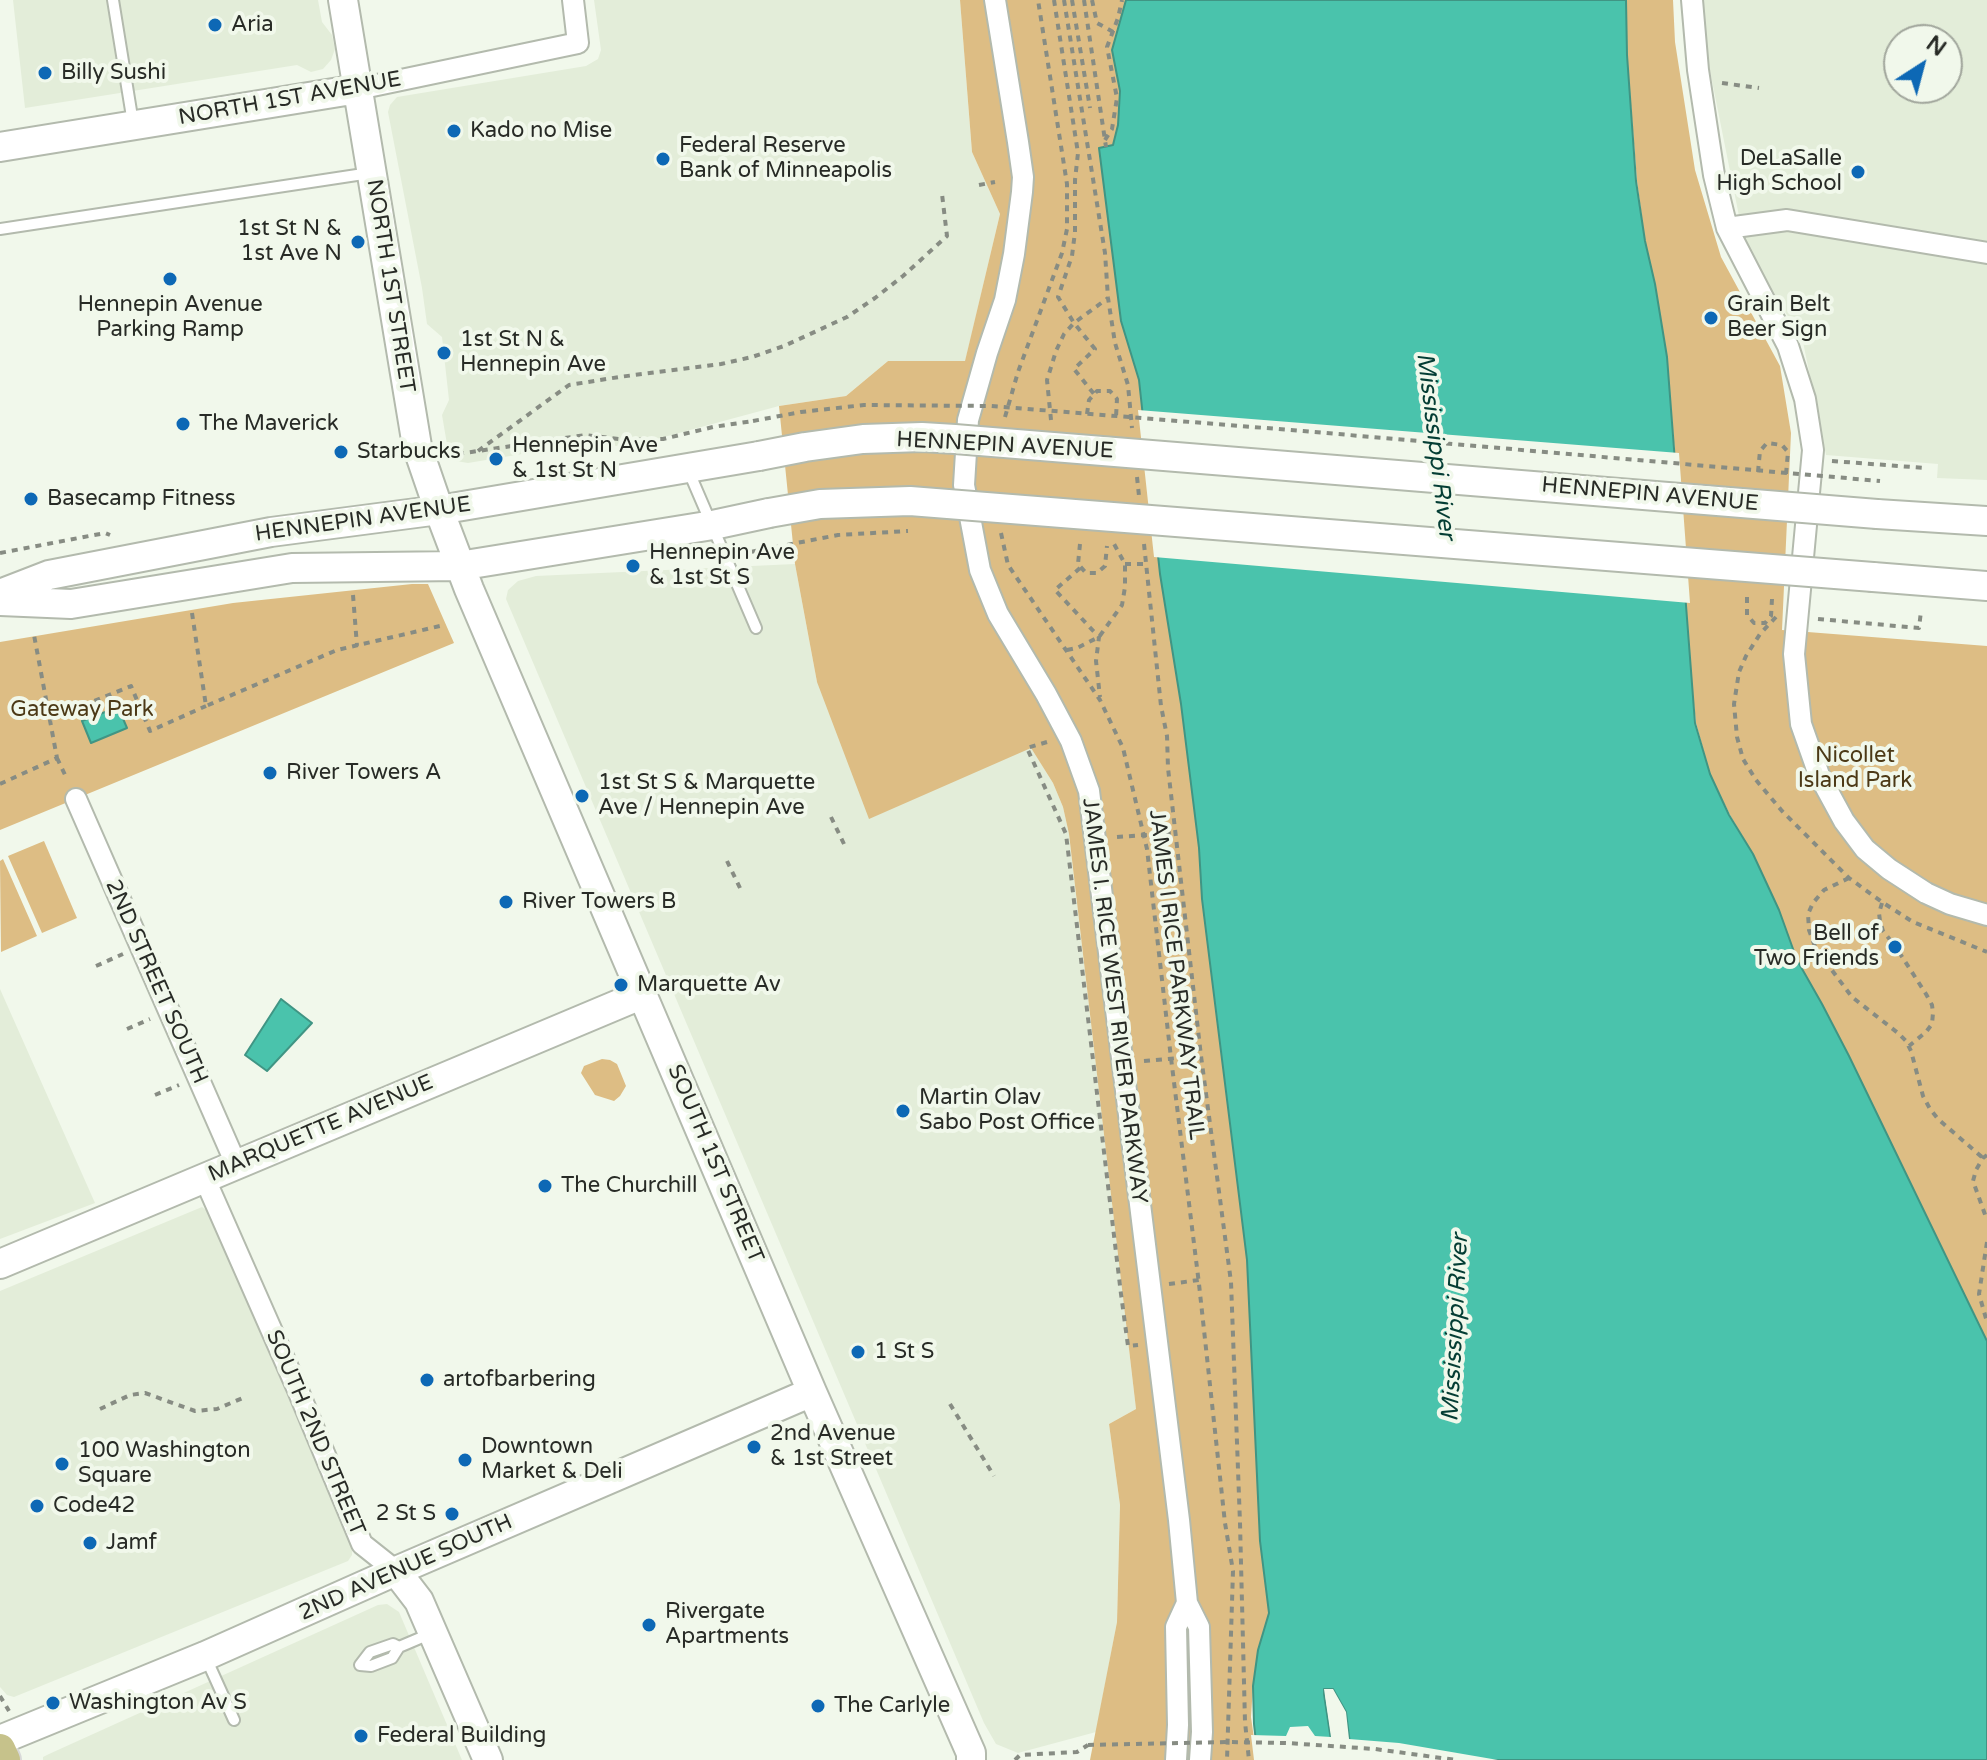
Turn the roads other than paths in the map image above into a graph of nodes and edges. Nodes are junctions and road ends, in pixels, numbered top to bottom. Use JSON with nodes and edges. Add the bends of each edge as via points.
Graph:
{"nodes":[{"id":1,"x":113,"y":0,"type":"edge"},
{"id":2,"x":343,"y":0,"type":"edge"},
{"id":3,"x":573,"y":0,"type":"edge"},
{"id":4,"x":995,"y":0,"type":"edge"},
{"id":5,"x":1692,"y":0,"type":"edge"},
{"id":6,"x":358,"y":89,"type":"junction"},
{"id":7,"x":134,"y":125,"type":"junction"},
{"id":8,"x":0,"y":147,"type":"edge"},
{"id":9,"x":371,"y":173,"type":"junction"},
{"id":10,"x":1727,"y":228,"type":"junction"},
{"id":11,"x":0,"y":229,"type":"edge"},
{"id":12,"x":1987,"y":253,"type":"edge"},
{"id":13,"x":687,"y":467,"type":"junction"},
{"id":14,"x":439,"y":510,"type":"junction"},
{"id":15,"x":1987,"y":521,"type":"edge"},
{"id":16,"x":713,"y":525,"type":"junction"},
{"id":17,"x":459,"y":566,"type":"junction"},
{"id":18,"x":1987,"y":586,"type":"edge"},
{"id":19,"x":0,"y":594,"type":"edge"},
{"id":20,"x":0,"y":601,"type":"edge"},
{"id":21,"x":756,"y":628,"type":"dead end"},
{"id":22,"x":72,"y":790,"type":"road end"},
{"id":23,"x":1987,"y":915,"type":"edge"},
{"id":24,"x":643,"y":994,"type":"junction"},
{"id":25,"x":236,"y":1164,"type":"junction"},
{"id":26,"x":204,"y":1177,"type":"junction"},
{"id":27,"x":0,"y":1264,"type":"edge"},
{"id":28,"x":812,"y":1392,"type":"junction"},
{"id":29,"x":396,"y":1571,"type":"junction"},
{"id":30,"x":1187,"y":1603,"type":"junction"},
{"id":31,"x":433,"y":1632,"type":"junction"},
{"id":32,"x":399,"y":1647,"type":"dead end"},
{"id":33,"x":205,"y":1656,"type":"junction"},
{"id":34,"x":234,"y":1720,"type":"dead end"},
{"id":35,"x":0,"y":1740,"type":"edge"},
{"id":36,"x":0,"y":1749,"type":"edge"},
{"id":37,"x":5,"y":1760,"type":"edge"},
{"id":38,"x":488,"y":1760,"type":"edge"},
{"id":39,"x":971,"y":1760,"type":"edge"},
{"id":40,"x":1176,"y":1760,"type":"edge"},
{"id":41,"x":1200,"y":1760,"type":"edge"}],
"edges":[{"from":1,"to":7,"type":"lane"},
{"from":2,"to":6,"type":"street","name":"NORTH 1ST STREET"},
{"from":3,"to":6,"type":"street","name":"NORTH 1ST AVENUE","via":[[578,43]]},
{"from":4,"to":30,"type":"street","name":"JAMES I. RICE WEST RIVER PARKWAY","via":[[1023,177],[1005,300],[968,420],[964,485],[980,570],[998,614],[1071,741],[1089,791]]},
{"from":5,"to":10,"type":"street","via":[[1714,175]]},
{"from":6,"to":7,"type":"street","name":"NORTH 1ST AVENUE"},
{"from":6,"to":9,"type":"street","name":"NORTH 1ST STREET"},
{"from":7,"to":8,"type":"street","name":"NORTH 1ST AVENUE"},
{"from":9,"to":11,"type":"lane"},
{"from":9,"to":14,"type":"street","name":"NORTH 1ST STREET","via":[[417,446]]},
{"from":10,"to":12,"type":"street","via":[[1787,220]]},
{"from":10,"to":23,"type":"street","via":[[1788,346],[1805,399],[1813,450],[1794,654],[1801,724],[1819,775],[1865,849],[1907,882]]},
{"from":13,"to":14,"type":"street","name":"HENNEPIN AVENUE"},
{"from":13,"to":15,"type":"street","name":"HENNEPIN AVENUE","bridge":true,"via":[[863,439],[922,437]]},
{"from":13,"to":16,"type":"lane"},
{"from":14,"to":17,"type":"street","name":"NORTH 1ST STREET"},
{"from":14,"to":19,"type":"street","name":"HENNEPIN AVENUE","via":[[271,532],[49,575]]},
{"from":16,"to":17,"type":"street","name":"HENNEPIN AVENUE"},
{"from":16,"to":18,"type":"street","name":"HENNEPIN AVENUE","bridge":true,"via":[[820,504],[924,502]]},
{"from":16,"to":21,"type":"lane"},
{"from":17,"to":20,"type":"street","name":"HENNEPIN AVENUE","via":[[292,568],[71,604]]},
{"from":17,"to":24,"type":"street","name":"SOUTH 1ST STREET"},
{"from":22,"to":25,"type":"street","name":"2ND STREET SOUTH"},
{"from":24,"to":25,"type":"street","name":"MARQUETTE AVENUE"},
{"from":24,"to":28,"type":"street","name":"SOUTH 1ST STREET"},
{"from":25,"to":26,"type":"street","name":"MARQUETTE AVENUE"},
{"from":26,"to":27,"type":"street","name":"MARQUETTE AVENUE"},
{"from":26,"to":29,"type":"street","name":"SOUTH 2ND STREET","via":[[362,1544]]},
{"from":28,"to":29,"type":"street","name":"2ND AVENUE SOUTH"},
{"from":28,"to":39,"type":"street","name":"SOUTH 1ST STREET"},
{"from":29,"to":31,"type":"street","name":"SOUTH 2ND STREET","via":[[419,1601]]},
{"from":29,"to":33,"type":"street","name":"2ND AVENUE SOUTH"},
{"from":30,"to":40,"type":"street","name":"JAMES I. RICE WEST RIVER PARKWAY","via":[[1176,1627]]},
{"from":30,"to":41,"type":"street","name":"JAMES I. RICE WEST RIVER PARKWAY","via":[[1199,1627]]},
{"from":31,"to":32,"type":"lane"},
{"from":31,"to":38,"type":"street","name":"SOUTH 2ND STREET"},
{"from":33,"to":34,"type":"lane"},
{"from":33,"to":35,"type":"street","name":"2ND AVENUE SOUTH"},
{"from":36,"to":37,"type":"main road"}]}
